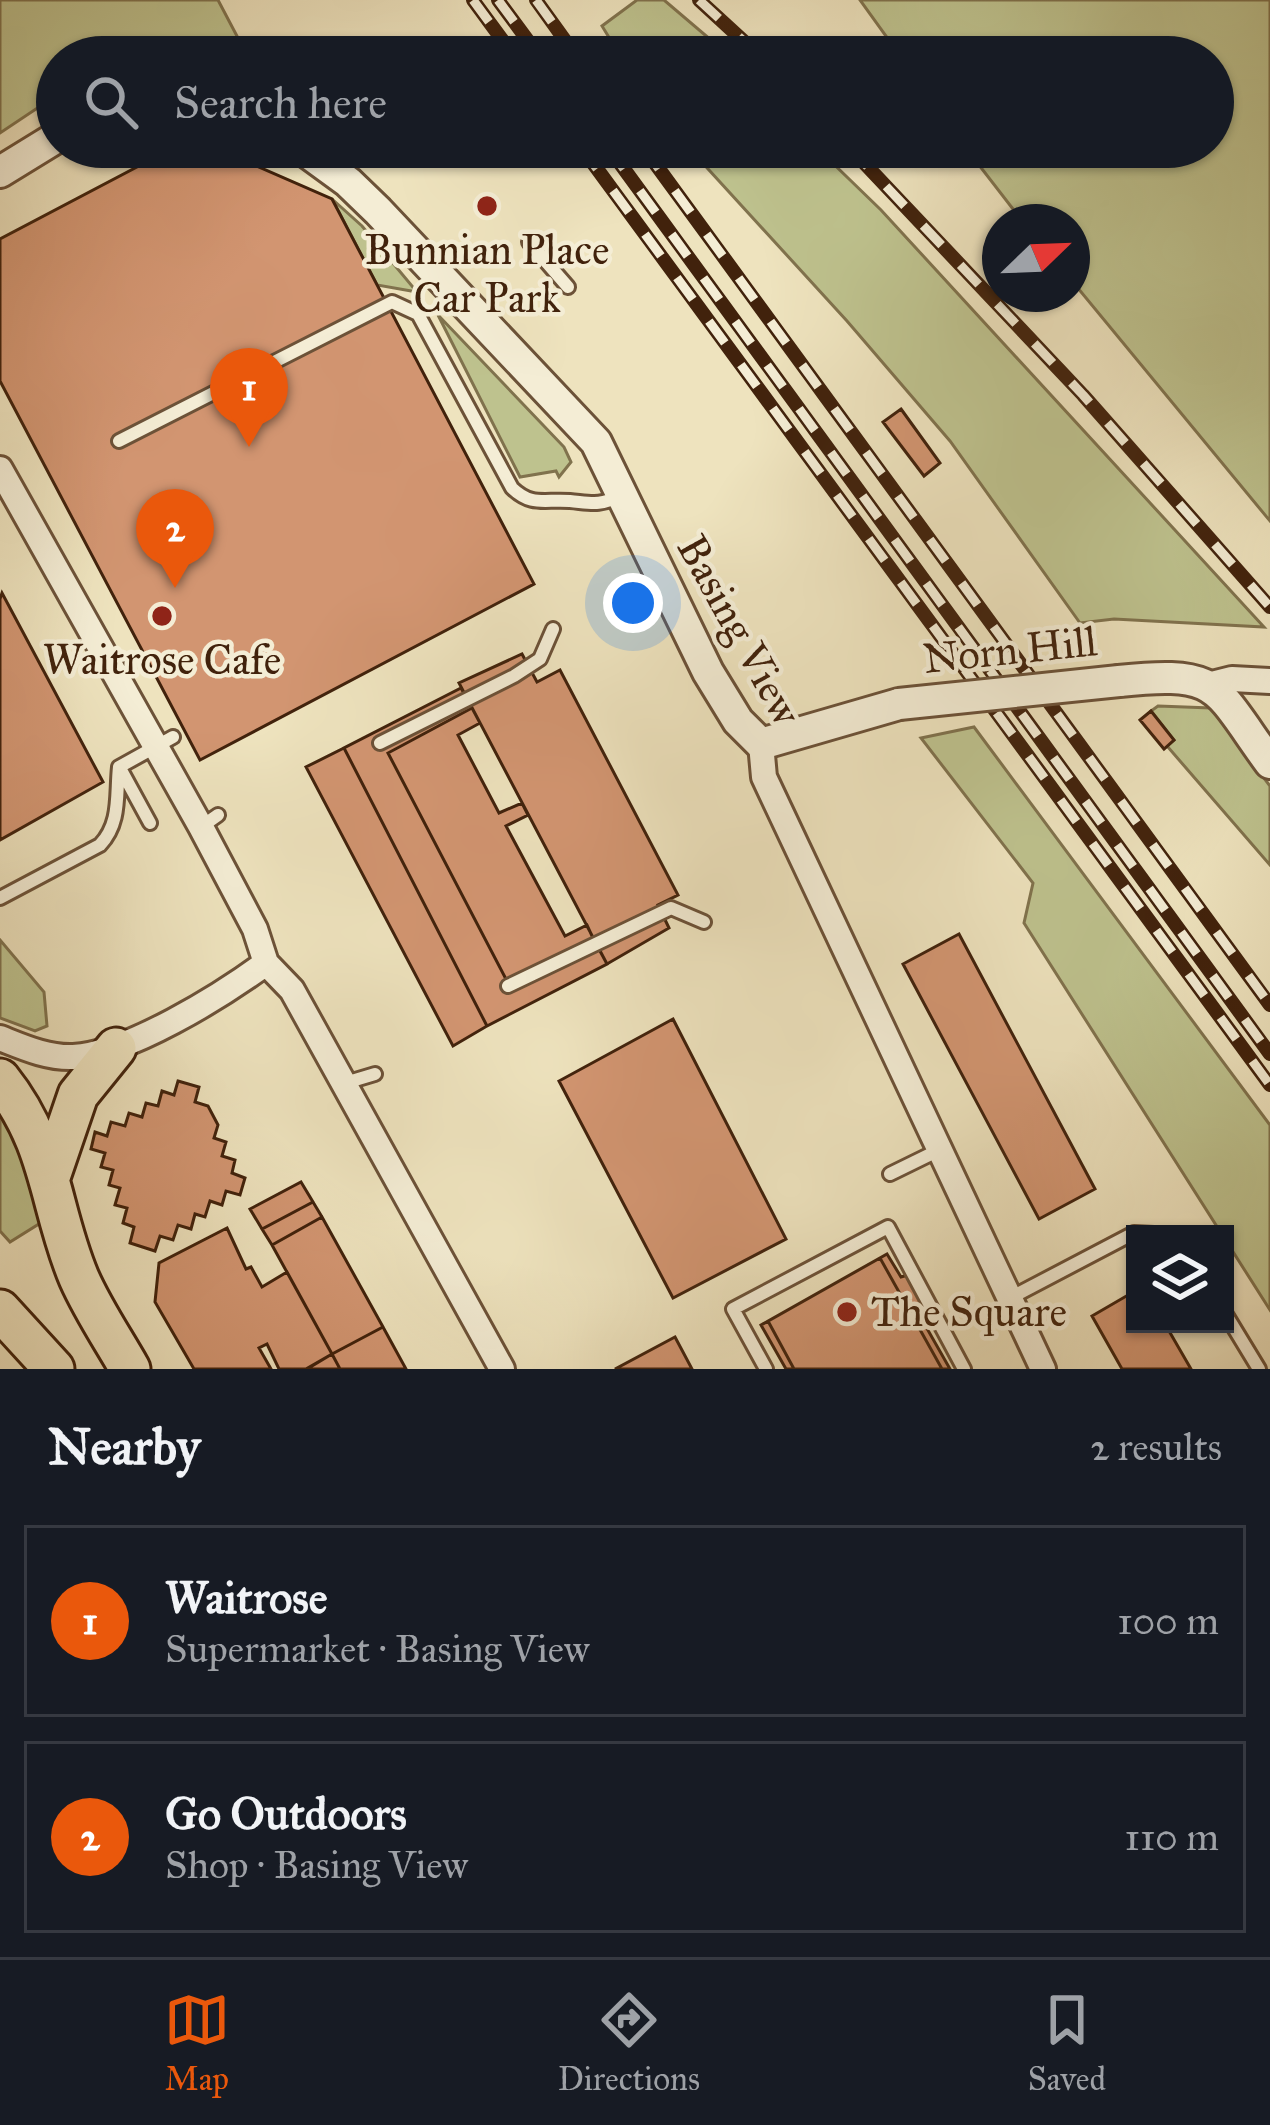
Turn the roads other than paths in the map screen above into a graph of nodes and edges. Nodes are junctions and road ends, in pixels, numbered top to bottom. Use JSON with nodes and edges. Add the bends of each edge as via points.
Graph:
{"nodes":[{"id":1,"x":36,"y":150,"type":"edge"},
{"id":2,"x":329,"y":168,"type":"edge"},
{"id":3,"x":0,"y":172,"type":"edge"},
{"id":4,"x":529,"y":242,"type":"dead end"},
{"id":5,"x":568,"y":287,"type":"dead end"},
{"id":6,"x":119,"y":441,"type":"dead end"},
{"id":7,"x":0,"y":469,"type":"edge"},
{"id":8,"x":620,"y":496,"type":"junction"},
{"id":9,"x":553,"y":629,"type":"dead end"},
{"id":10,"x":1270,"y":681,"type":"edge"},
{"id":11,"x":1208,"y":685,"type":"junction"},
{"id":12,"x":164,"y":742,"type":"junction"},
{"id":13,"x":380,"y":743,"type":"dead end"},
{"id":14,"x":761,"y":744,"type":"junction"},
{"id":15,"x":1270,"y":763,"type":"edge"},
{"id":16,"x":119,"y":766,"type":"junction"},
{"id":17,"x":151,"y":823,"type":"dead end"},
{"id":18,"x":0,"y":898,"type":"edge"},
{"id":19,"x":704,"y":922,"type":"dead end"},
{"id":20,"x":266,"y":963,"type":"junction"},
{"id":21,"x":508,"y":986,"type":"dead end"},
{"id":22,"x":0,"y":1038,"type":"edge"},
{"id":23,"x":116,"y":1048,"type":"junction"},
{"id":24,"x":375,"y":1074,"type":"dead end"},
{"id":25,"x":0,"y":1079,"type":"edge"},
{"id":26,"x":349,"y":1105,"type":"junction"},
{"id":27,"x":938,"y":1151,"type":"junction"},
{"id":28,"x":51,"y":1174,"type":"junction"},
{"id":29,"x":890,"y":1174,"type":"dead end"},
{"id":30,"x":1126,"y":1239,"type":"edge"},
{"id":31,"x":1008,"y":1298,"type":"junction"},
{"id":32,"x":0,"y":1310,"type":"edge"},
{"id":33,"x":1234,"y":1328,"type":"edge"},
{"id":34,"x":54,"y":1369,"type":"edge"},
{"id":35,"x":130,"y":1369,"type":"edge"},
{"id":36,"x":502,"y":1369,"type":"edge"},
{"id":37,"x":766,"y":1369,"type":"edge"},
{"id":38,"x":964,"y":1369,"type":"edge"},
{"id":39,"x":1043,"y":1369,"type":"edge"},
{"id":40,"x":1259,"y":1369,"type":"edge"}],
"edges":[{"from":1,"to":3,"type":"street"},
{"from":2,"to":8,"type":"street","name":"Basing View","via":[[596,442]]},
{"from":4,"to":5,"type":"lane"},
{"from":6,"to":8,"type":"lane","via":[[392,302],[418,314],[512,488],[536,504],[597,507]]},
{"from":7,"to":12,"type":"street"},
{"from":8,"to":14,"type":"street","name":"Basing View","via":[[709,672]]},
{"from":9,"to":13,"type":"lane","via":[[540,659]]},
{"from":10,"to":11,"type":"street","name":"Norn Hill"},
{"from":11,"to":14,"type":"street","name":"Norn Hill","bridge":true,"via":[[1184,677],[899,704]]},
{"from":11,"to":15,"type":"street"},
{"from":12,"to":16,"type":"lane"},
{"from":12,"to":20,"type":"street","via":[[210,821]]},
{"from":14,"to":27,"type":"street","name":"Basing View","via":[[764,777]]},
{"from":16,"to":17,"type":"lane"},
{"from":16,"to":18,"type":"lane","via":[[108,836]]},
{"from":19,"to":21,"type":"lane","via":[[671,908]]},
{"from":20,"to":23,"type":"street"},
{"from":20,"to":26,"type":"street","via":[[292,990]]},
{"from":22,"to":23,"type":"street","via":[[72,1057]]},
{"from":23,"to":28,"type":"main road","via":[[78,1095]]},
{"from":24,"to":26,"type":"lane"},
{"from":25,"to":28,"type":"main road"},
{"from":26,"to":36,"type":"street"},
{"from":27,"to":29,"type":"lane"},
{"from":27,"to":31,"type":"street","name":"Basing View"},
{"from":28,"to":35,"type":"main road","via":[[80,1279]]},
{"from":30,"to":31,"type":"lane"},
{"from":31,"to":39,"type":"street","name":"Basing View"},
{"from":32,"to":34,"type":"main road"},
{"from":33,"to":40,"type":"lane"},
{"from":37,"to":38,"type":"lane","via":[[733,1310],[888,1227]]}]}
